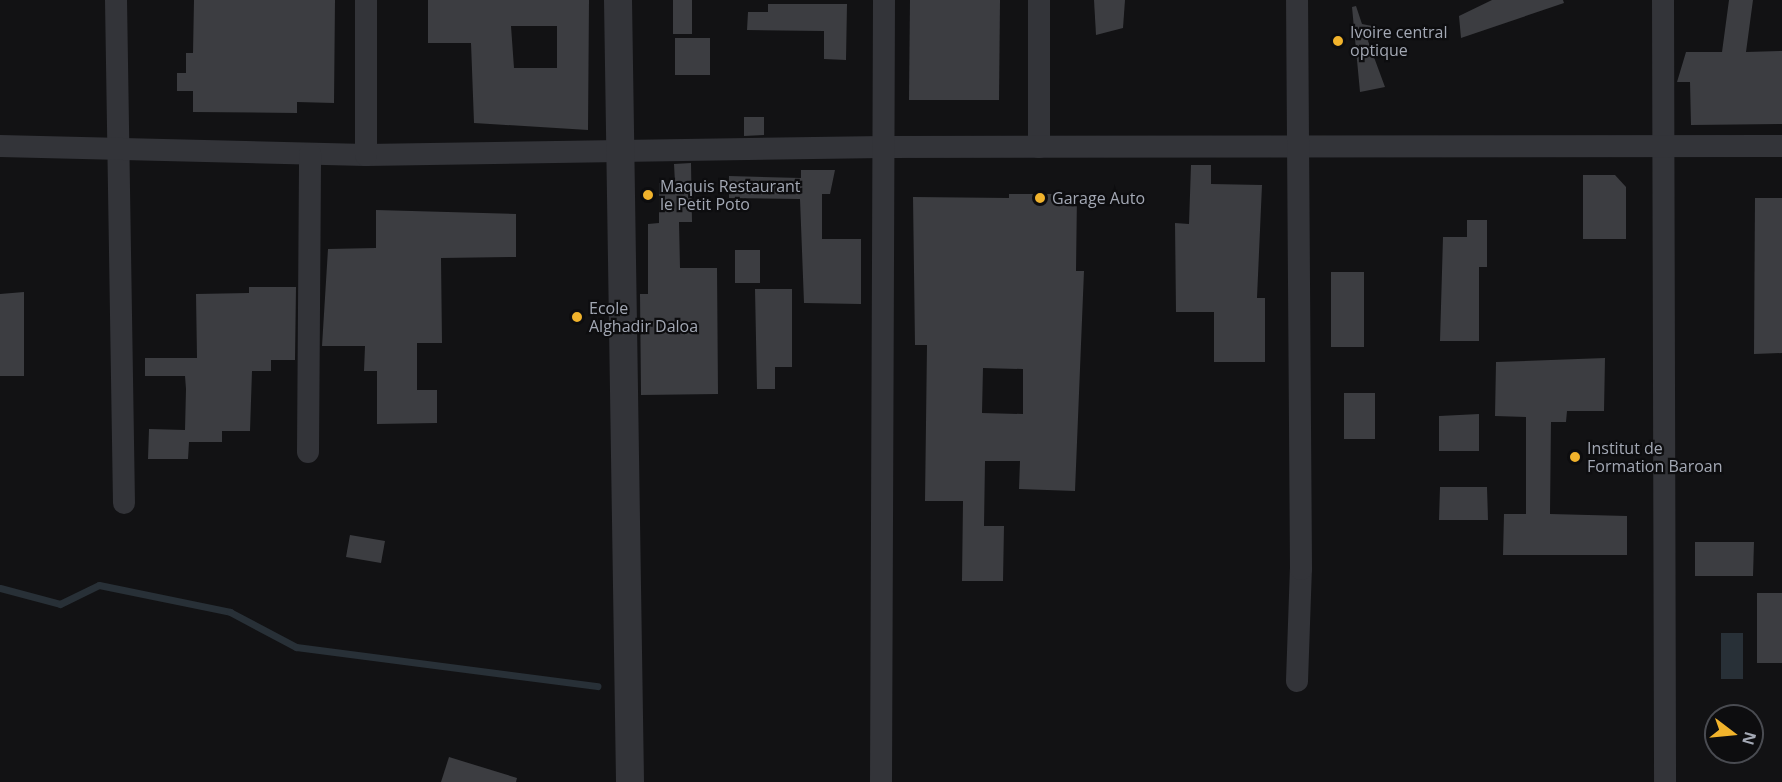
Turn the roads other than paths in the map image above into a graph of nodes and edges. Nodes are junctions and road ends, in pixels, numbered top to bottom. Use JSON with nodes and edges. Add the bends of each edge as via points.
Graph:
{"nodes":[{"id":1,"x":116,"y":0,"type":"edge"},
{"id":2,"x":366,"y":0,"type":"edge"},
{"id":3,"x":618,"y":0,"type":"edge"},
{"id":4,"x":884,"y":0,"type":"edge"},
{"id":5,"x":1039,"y":0,"type":"edge"},
{"id":6,"x":1297,"y":0,"type":"edge"},
{"id":7,"x":1663,"y":0,"type":"edge"},
{"id":8,"x":1782,"y":146,"type":"edge"},
{"id":9,"x":0,"y":147,"type":"edge"},
{"id":10,"x":118,"y":147,"type":"junction"},
{"id":11,"x":883,"y":147,"type":"junction"},
{"id":12,"x":1039,"y":147,"type":"junction"},
{"id":13,"x":1296,"y":147,"type":"junction"},
{"id":14,"x":619,"y":149,"type":"junction"},
{"id":15,"x":1665,"y":150,"type":"junction"},
{"id":16,"x":310,"y":154,"type":"junction"},
{"id":17,"x":366,"y":155,"type":"junction"},
{"id":18,"x":308,"y":453,"type":"dead end"},
{"id":19,"x":124,"y":503,"type":"dead end"},
{"id":20,"x":1297,"y":681,"type":"dead end"},
{"id":21,"x":630,"y":782,"type":"edge"},
{"id":22,"x":881,"y":782,"type":"edge"},
{"id":23,"x":1665,"y":782,"type":"edge"}],
"edges":[{"from":1,"to":10,"type":"street"},
{"from":2,"to":17,"type":"street"},
{"from":3,"to":14,"type":"street"},
{"from":4,"to":11,"type":"street"},
{"from":5,"to":12,"type":"street"},
{"from":6,"to":13,"type":"street"},
{"from":7,"to":15,"type":"street"},
{"from":8,"to":15,"type":"street"},
{"from":9,"to":10,"type":"street"},
{"from":10,"to":16,"type":"street"},
{"from":10,"to":19,"type":"street"},
{"from":11,"to":12,"type":"street"},
{"from":11,"to":14,"type":"street"},
{"from":11,"to":22,"type":"street"},
{"from":12,"to":13,"type":"street"},
{"from":13,"to":15,"type":"street"},
{"from":13,"to":20,"type":"street","via":[[1301,569]]},
{"from":14,"to":17,"type":"street"},
{"from":14,"to":21,"type":"street"},
{"from":15,"to":23,"type":"street"},
{"from":16,"to":17,"type":"street"},
{"from":16,"to":18,"type":"street"}]}
